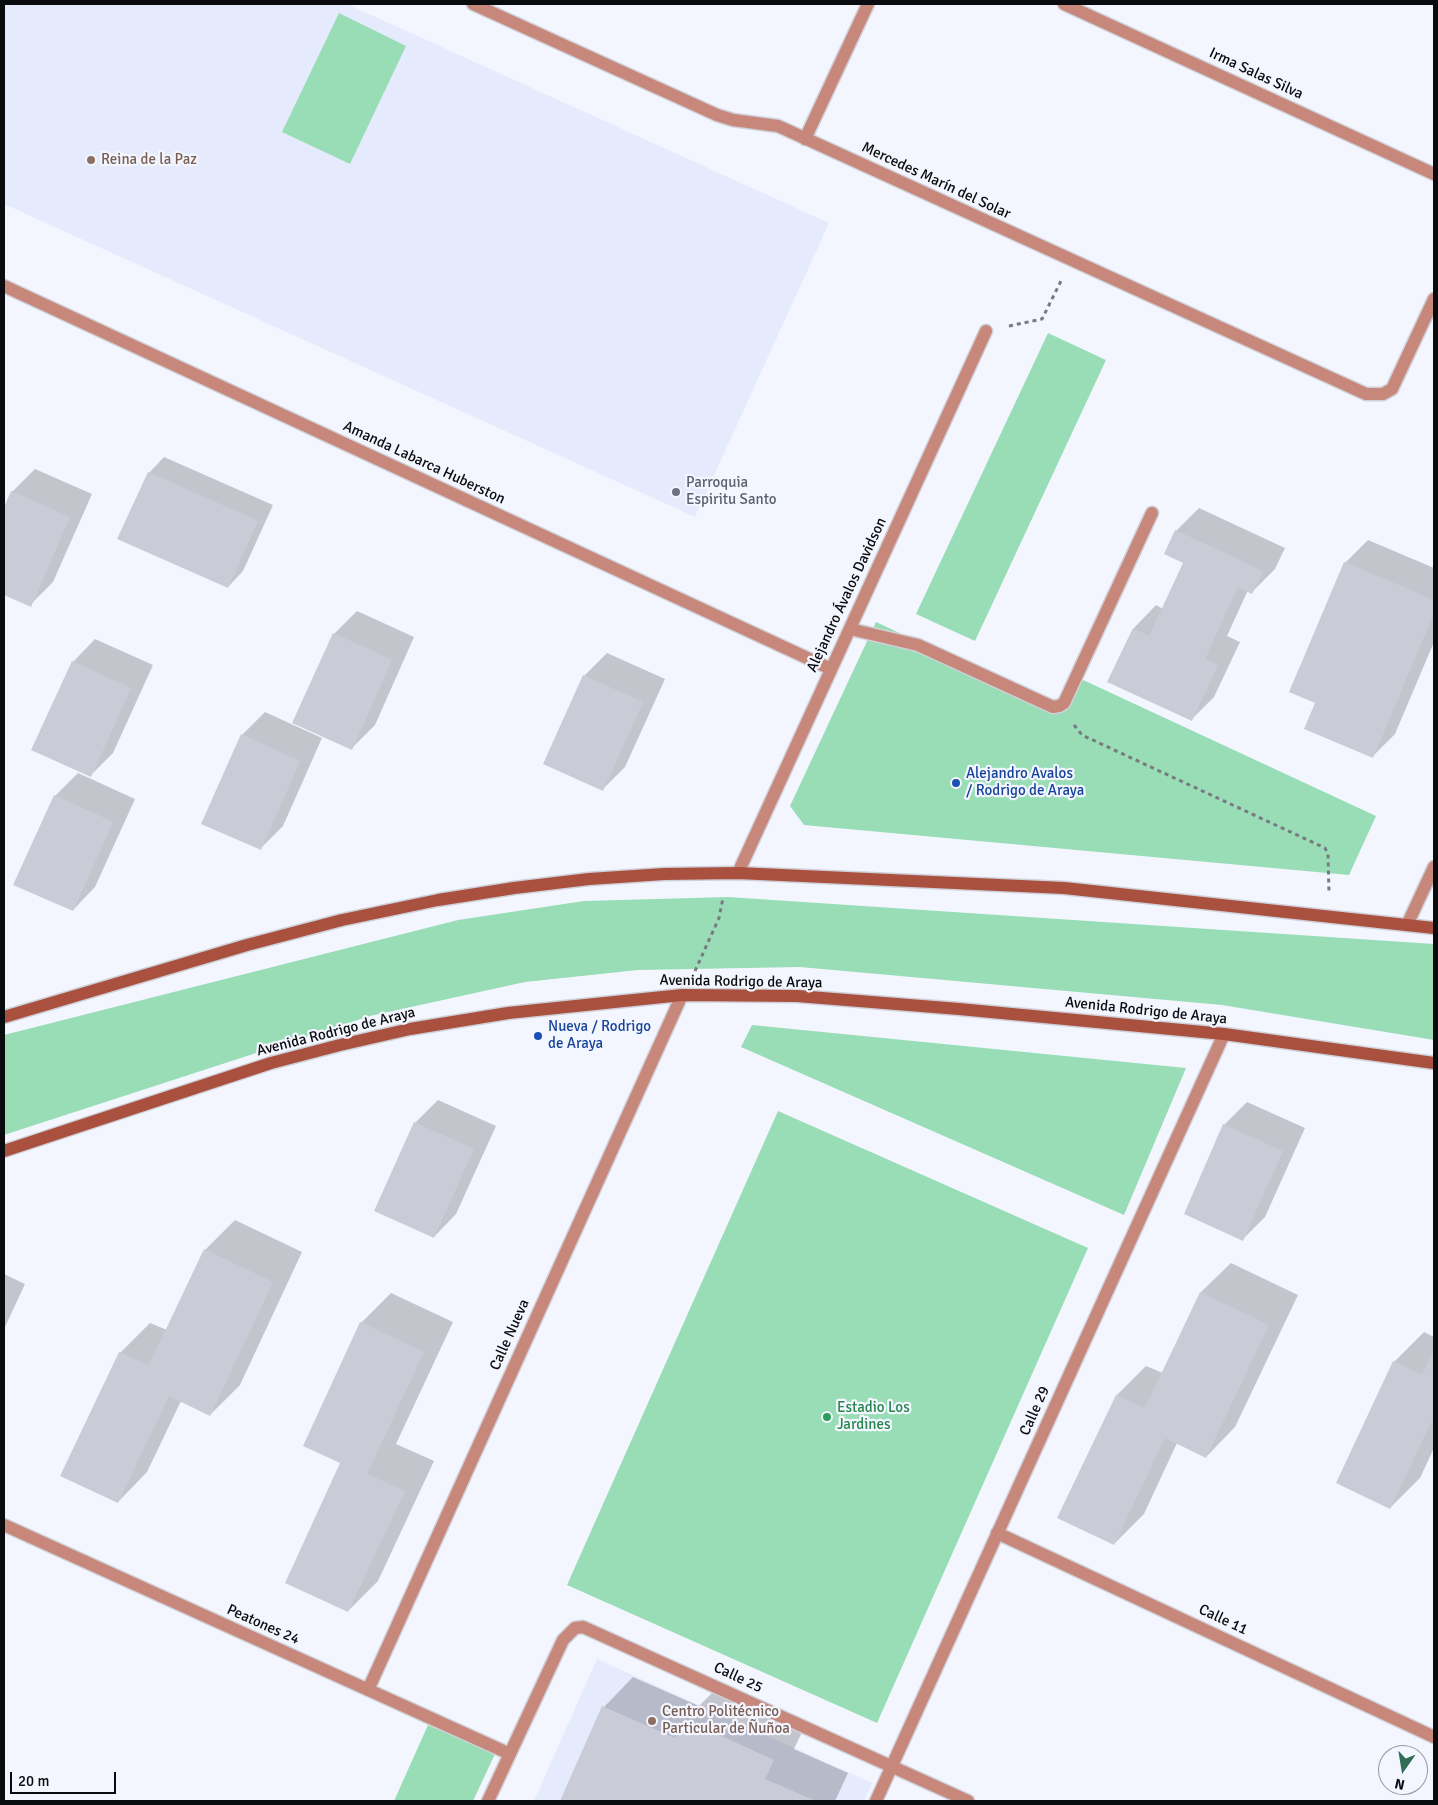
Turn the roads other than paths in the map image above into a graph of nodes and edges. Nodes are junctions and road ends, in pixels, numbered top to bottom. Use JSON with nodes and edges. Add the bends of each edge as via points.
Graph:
{"nodes":[{"id":1,"x":473,"y":4,"type":"edge"},
{"id":2,"x":868,"y":4,"type":"edge"},
{"id":3,"x":1064,"y":4,"type":"edge"},
{"id":4,"x":805,"y":139,"type":"junction"},
{"id":5,"x":1434,"y":174,"type":"edge"},
{"id":6,"x":4,"y":286,"type":"edge"},
{"id":7,"x":1434,"y":299,"type":"edge"},
{"id":8,"x":986,"y":331,"type":"road end"},
{"id":9,"x":1152,"y":514,"type":"dead end"},
{"id":10,"x":850,"y":628,"type":"junction"},
{"id":11,"x":831,"y":669,"type":"junction"},
{"id":12,"x":1434,"y":867,"type":"edge"},
{"id":13,"x":733,"y":872,"type":"junction"},
{"id":14,"x":1407,"y":924,"type":"junction"},
{"id":15,"x":1434,"y":928,"type":"edge"},
{"id":16,"x":682,"y":994,"type":"junction"},
{"id":17,"x":4,"y":1017,"type":"edge"},
{"id":18,"x":1224,"y":1034,"type":"junction"},
{"id":19,"x":1434,"y":1063,"type":"edge"},
{"id":20,"x":4,"y":1151,"type":"edge"},
{"id":21,"x":4,"y":1525,"type":"edge"},
{"id":22,"x":997,"y":1533,"type":"junction"},
{"id":23,"x":368,"y":1690,"type":"junction"},
{"id":24,"x":1434,"y":1738,"type":"edge"},
{"id":25,"x":510,"y":1754,"type":"junction"},
{"id":26,"x":892,"y":1766,"type":"junction"},
{"id":27,"x":488,"y":1801,"type":"edge"},
{"id":28,"x":876,"y":1801,"type":"edge"},
{"id":29,"x":968,"y":1801,"type":"edge"}],
"edges":[{"from":1,"to":4,"type":"street","name":"Mercedes Marín del Solar","via":[[716,115],[765,123]]},
{"from":2,"to":4,"type":"street"},
{"from":3,"to":5,"type":"street","name":"Irma Salas Silva"},
{"from":4,"to":7,"type":"street","name":"Mercedes Marín del Solar","via":[[1366,394],[1383,394],[1392,389]]},
{"from":6,"to":11,"type":"street","name":"Amanda Labarca Huberston"},
{"from":8,"to":10,"type":"street","name":"Alejandro Ávalos Davidson"},
{"from":9,"to":10,"type":"street","via":[[1064,703],[1059,706],[1053,707],[918,645]]},
{"from":10,"to":11,"type":"street","name":"Alejandro Ávalos Davidson"},
{"from":11,"to":13,"type":"street","name":"Alejandro Ávalos Davidson"},
{"from":12,"to":14,"type":"street"},
{"from":13,"to":14,"type":"main road","via":[[1064,888]]},
{"from":13,"to":17,"type":"main road","via":[[590,879],[438,900],[342,920],[247,945]]},
{"from":14,"to":15,"type":"main road"},
{"from":16,"to":18,"type":"main road","name":"Avenida Rodrigo de Araya","via":[[797,996]]},
{"from":16,"to":20,"type":"main road","name":"Avenida Rodrigo de Araya","via":[[508,1013],[340,1044],[261,1066]]},
{"from":16,"to":23,"type":"street","name":"Calle Nueva"},
{"from":18,"to":19,"type":"main road","name":"Avenida Rodrigo de Araya"},
{"from":18,"to":22,"type":"street","name":"Calle 29"},
{"from":21,"to":23,"type":"street","name":"Peatones 24"},
{"from":22,"to":24,"type":"street","name":"Calle 11"},
{"from":22,"to":26,"type":"street","name":"Calle 29"},
{"from":23,"to":25,"type":"street","name":"Peatones 24"},
{"from":25,"to":26,"type":"street","name":"Calle 25","via":[[563,1640],[575,1628],[591,1629]]},
{"from":25,"to":27,"type":"street"},
{"from":26,"to":28,"type":"street","name":"Calle 29"},
{"from":26,"to":29,"type":"street","name":"Calle 25"}]}
